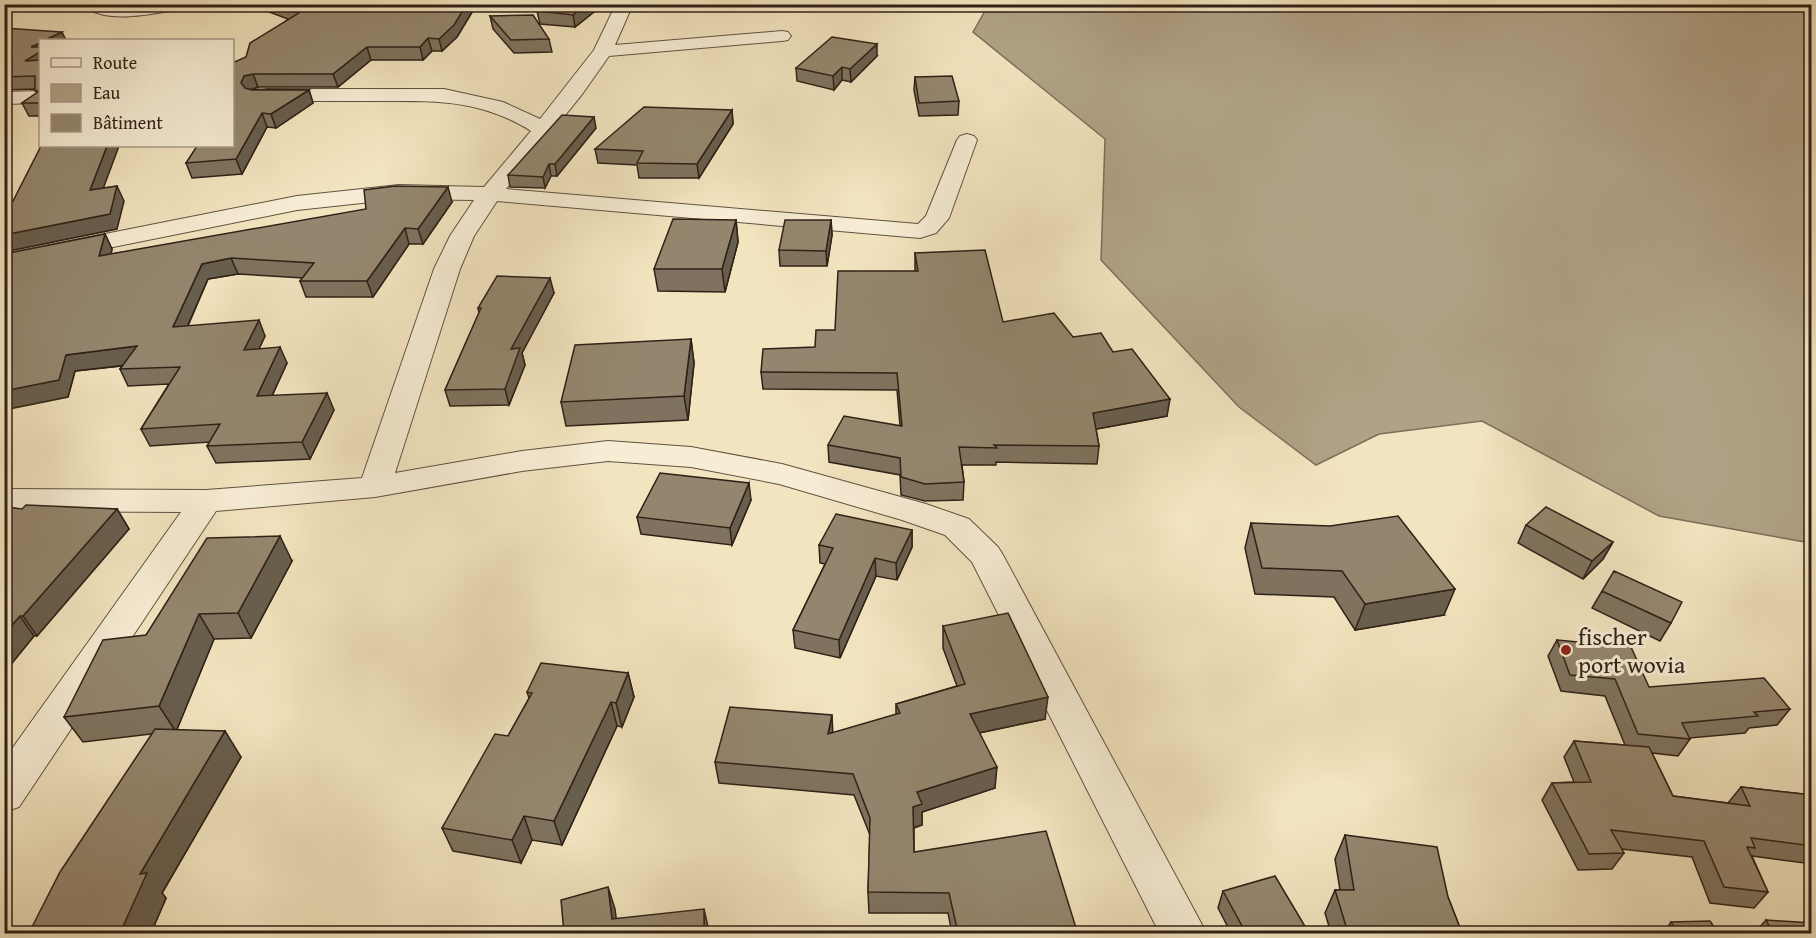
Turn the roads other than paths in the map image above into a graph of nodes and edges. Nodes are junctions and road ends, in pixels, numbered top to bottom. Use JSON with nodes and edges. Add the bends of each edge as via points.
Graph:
{"nodes":[{"id":1,"x":91,"y":4,"type":"edge"},
{"id":2,"x":181,"y":4,"type":"edge"},
{"id":3,"x":625,"y":4,"type":"edge"},
{"id":4,"x":782,"y":36,"type":"dead end"},
{"id":5,"x":603,"y":51,"type":"junction"},
{"id":6,"x":258,"y":95,"type":"edge"},
{"id":7,"x":39,"y":97,"type":"edge"},
{"id":8,"x":4,"y":99,"type":"edge"},
{"id":9,"x":543,"y":130,"type":"junction"},
{"id":10,"x":967,"y":140,"type":"dead end"},
{"id":11,"x":490,"y":194,"type":"junction"},
{"id":12,"x":4,"y":262,"type":"edge"},
{"id":13,"x":375,"y":487,"type":"junction"},
{"id":14,"x":4,"y":500,"type":"edge"},
{"id":15,"x":206,"y":501,"type":"junction"},
{"id":16,"x":4,"y":794,"type":"edge"},
{"id":17,"x":1184,"y":933,"type":"edge"}],
"edges":[{"from":1,"to":2,"type":"street","via":[[100,10],[138,10]]},
{"from":3,"to":5,"type":"street"},
{"from":4,"to":5,"type":"street"},
{"from":5,"to":9,"type":"street"},
{"from":6,"to":9,"type":"street","via":[[444,95],[519,114]]},
{"from":7,"to":8,"type":"street"},
{"from":9,"to":11,"type":"street"},
{"from":10,"to":11,"type":"street","via":[[937,218],[920,231]]},
{"from":11,"to":12,"type":"street","via":[[399,192],[297,202]]},
{"from":11,"to":13,"type":"street","via":[[462,236],[447,269]]},
{"from":13,"to":15,"type":"street"},
{"from":13,"to":17,"type":"street","via":[[522,461],[608,451],[691,457],[782,474],[957,527],[986,555]]},
{"from":14,"to":15,"type":"street"},
{"from":15,"to":16,"type":"street"}]}
